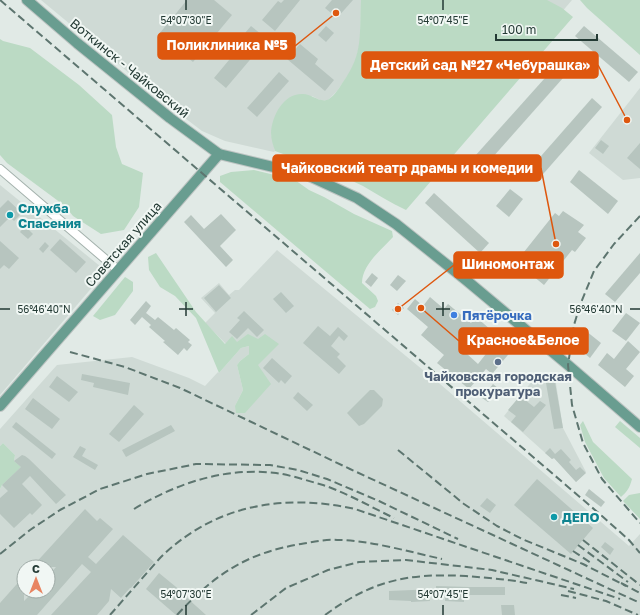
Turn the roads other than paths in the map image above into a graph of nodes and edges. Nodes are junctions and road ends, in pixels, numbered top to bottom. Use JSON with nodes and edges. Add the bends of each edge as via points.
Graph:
{"nodes":[{"id":1,"x":27,"y":0,"type":"edge"},
{"id":2,"x":219,"y":154,"type":"junction"},
{"id":3,"x":0,"y":169,"type":"edge"},
{"id":4,"x":118,"y":270,"type":"junction"},
{"id":5,"x":0,"y":406,"type":"edge"},
{"id":6,"x":640,"y":427,"type":"edge"}],
"edges":[{"from":1,"to":2,"type":"main road","name":"Воткинск - Чайковский","via":[[170,118]]},
{"from":2,"to":4,"type":"main road","name":"Советская улица"},
{"from":2,"to":6,"type":"main road","via":[[307,175],[357,198],[396,224],[466,280]]},
{"from":3,"to":4,"type":"street"},
{"from":4,"to":5,"type":"main road","name":"Советская улица"}]}
